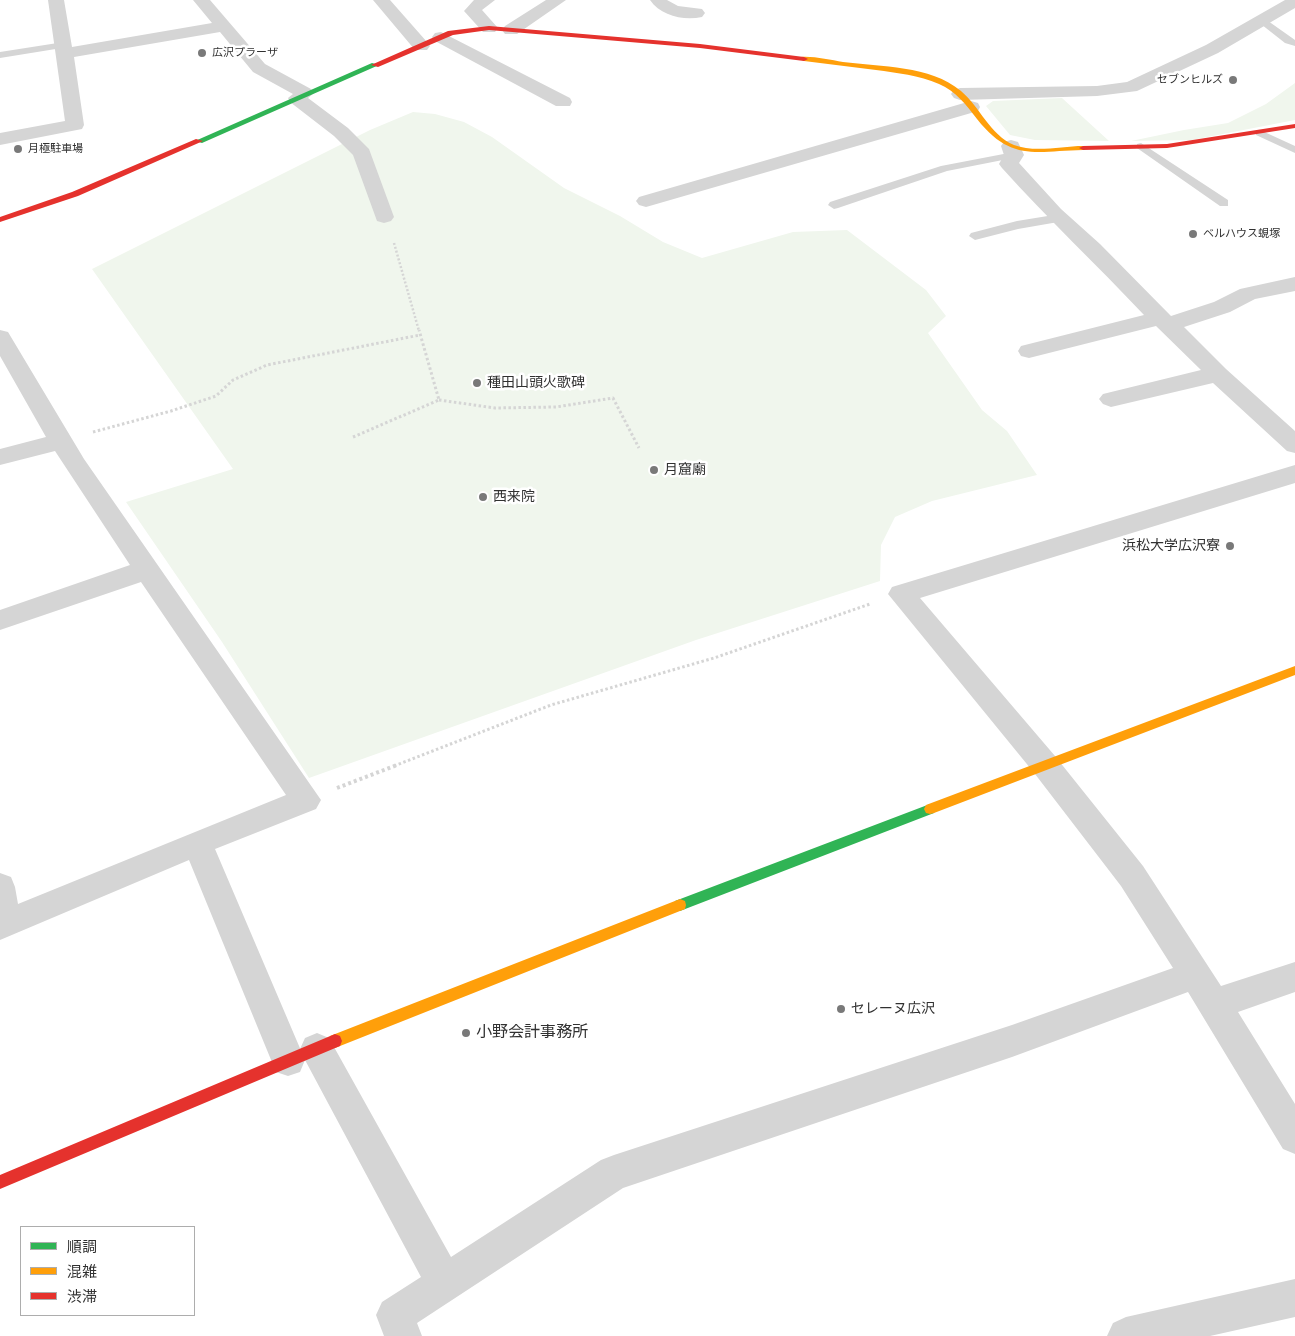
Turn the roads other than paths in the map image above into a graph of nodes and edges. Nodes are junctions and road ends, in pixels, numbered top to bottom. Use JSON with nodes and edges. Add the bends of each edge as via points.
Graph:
{"nodes":[{"id":1,"x":56,"y":0,"type":"edge"},
{"id":2,"x":201,"y":0,"type":"edge"},
{"id":3,"x":381,"y":0,"type":"edge"},
{"id":4,"x":487,"y":0,"type":"edge"},
{"id":5,"x":558,"y":0,"type":"edge"},
{"id":6,"x":658,"y":0,"type":"edge"},
{"id":7,"x":1295,"y":1,"type":"edge"},
{"id":8,"x":696,"y":13,"type":"dead end"},
{"id":9,"x":1261,"y":19,"type":"junction"},
{"id":10,"x":225,"y":26,"type":"junction"},
{"id":11,"x":489,"y":28,"type":"junction"},
{"id":12,"x":511,"y":30,"type":"junction"},
{"id":13,"x":441,"y":37,"type":"junction"},
{"id":14,"x":1295,"y":42,"type":"edge"},
{"id":15,"x":421,"y":46,"type":"junction"},
{"id":16,"x":65,"y":49,"type":"junction"},
{"id":17,"x":0,"y":55,"type":"edge"},
{"id":18,"x":301,"y":96,"type":"junction"},
{"id":19,"x":966,"y":101,"type":"junction"},
{"id":20,"x":563,"y":102,"type":"dead end"},
{"id":21,"x":1295,"y":126,"type":"edge"},
{"id":22,"x":1260,"y":133,"type":"junction"},
{"id":23,"x":0,"y":140,"type":"edge"},
{"id":24,"x":1141,"y":146,"type":"junction"},
{"id":25,"x":1295,"y":150,"type":"edge"},
{"id":26,"x":1013,"y":151,"type":"junction"},
{"id":27,"x":646,"y":201,"type":"dead end"},
{"id":28,"x":1224,"y":203,"type":"dead end"},
{"id":29,"x":834,"y":205,"type":"dead end"},
{"id":30,"x":384,"y":217,"type":"road end"},
{"id":31,"x":1060,"y":218,"type":"junction"},
{"id":32,"x":0,"y":220,"type":"edge"},
{"id":33,"x":975,"y":236,"type":"dead end"},
{"id":34,"x":1295,"y":284,"type":"edge"},
{"id":35,"x":1164,"y":321,"type":"junction"},
{"id":36,"x":0,"y":337,"type":"edge"},
{"id":37,"x":1029,"y":351,"type":"dead end"},
{"id":38,"x":1218,"y":374,"type":"junction"},
{"id":39,"x":1111,"y":399,"type":"dead end"},
{"id":40,"x":61,"y":441,"type":"junction"},
{"id":41,"x":1294,"y":442,"type":"edge"},
{"id":42,"x":0,"y":457,"type":"edge"},
{"id":43,"x":1295,"y":474,"type":"edge"},
{"id":44,"x":146,"y":570,"type":"junction"},
{"id":45,"x":0,"y":620,"type":"edge"},
{"id":46,"x":1295,"y":670,"type":"edge"},
{"id":47,"x":1045,"y":765,"type":"junction"},
{"id":48,"x":197,"y":843,"type":"junction"},
{"id":49,"x":0,"y":887,"type":"edge"},
{"id":50,"x":3,"y":925,"type":"edge"},
{"id":51,"x":1195,"y":975,"type":"junction"},
{"id":52,"x":1295,"y":977,"type":"edge"},
{"id":53,"x":1215,"y":1004,"type":"junction"},
{"id":54,"x":303,"y":1055,"type":"junction"},
{"id":55,"x":1295,"y":1136,"type":"edge"},
{"id":56,"x":0,"y":1182,"type":"edge"},
{"id":57,"x":445,"y":1284,"type":"junction"},
{"id":58,"x":1295,"y":1298,"type":"edge"},
{"id":59,"x":403,"y":1336,"type":"edge"},
{"id":60,"x":1126,"y":1336,"type":"edge"}],
"edges":[{"from":1,"to":16,"type":"street"},
{"from":2,"to":10,"type":"street"},
{"from":3,"to":15,"type":"street"},
{"from":4,"to":11,"type":"street","via":[[477,5],[473,12]]},
{"from":5,"to":12,"type":"street"},
{"from":6,"to":8,"type":"street","via":[[669,10]]},
{"from":7,"to":9,"type":"street"},
{"from":9,"to":14,"type":"lane"},
{"from":9,"to":19,"type":"street","via":[[1212,49],[1131,87]]},
{"from":10,"to":16,"type":"street"},
{"from":10,"to":18,"type":"street","via":[[259,68]]},
{"from":11,"to":12,"type":"street"},
{"from":11,"to":13,"type":"street","via":[[460,30]]},
{"from":12,"to":19,"type":"street","via":[[700,46],[898,70],[928,77]]},
{"from":13,"to":15,"type":"street"},
{"from":13,"to":20,"type":"street"},
{"from":15,"to":18,"type":"street"},
{"from":16,"to":17,"type":"lane"},
{"from":16,"to":23,"type":"street","via":[[75,125]]},
{"from":18,"to":30,"type":"street","via":[[362,153]]},
{"from":18,"to":32,"type":"street","via":[[75,194]]},
{"from":19,"to":26,"type":"street","via":[[995,136]]},
{"from":19,"to":27,"type":"street"},
{"from":21,"to":22,"type":"street"},
{"from":22,"to":24,"type":"street","via":[[1189,144]]},
{"from":22,"to":25,"type":"lane"},
{"from":24,"to":26,"type":"street"},
{"from":24,"to":28,"type":"lane"},
{"from":26,"to":29,"type":"lane","via":[[945,168]]},
{"from":26,"to":31,"type":"street","via":[[1009,164]]},
{"from":31,"to":33,"type":"lane"},
{"from":31,"to":35,"type":"street"},
{"from":34,"to":35,"type":"street","via":[[1248,294],[1222,307]]},
{"from":35,"to":37,"type":"street"},
{"from":35,"to":38,"type":"street"},
{"from":36,"to":40,"type":"street"},
{"from":38,"to":39,"type":"street"},
{"from":38,"to":41,"type":"street"},
{"from":40,"to":42,"type":"street"},
{"from":40,"to":44,"type":"street"},
{"from":43,"to":47,"type":"street","via":[[901,594]]},
{"from":44,"to":45,"type":"street"},
{"from":44,"to":48,"type":"street","via":[[306,800]]},
{"from":46,"to":47,"type":"street"},
{"from":47,"to":51,"type":"street","via":[[1132,876]]},
{"from":47,"to":54,"type":"street","via":[[704,895]]},
{"from":48,"to":50,"type":"street"},
{"from":48,"to":54,"type":"street"},
{"from":49,"to":50,"type":"street"},
{"from":51,"to":53,"type":"street"},
{"from":51,"to":57,"type":"street","via":[[1012,1041],[614,1173]]},
{"from":52,"to":53,"type":"street"},
{"from":53,"to":55,"type":"street"},
{"from":54,"to":56,"type":"street"},
{"from":54,"to":57,"type":"street"},
{"from":57,"to":59,"type":"street","via":[[396,1315]]},
{"from":58,"to":60,"type":"street"}]}
